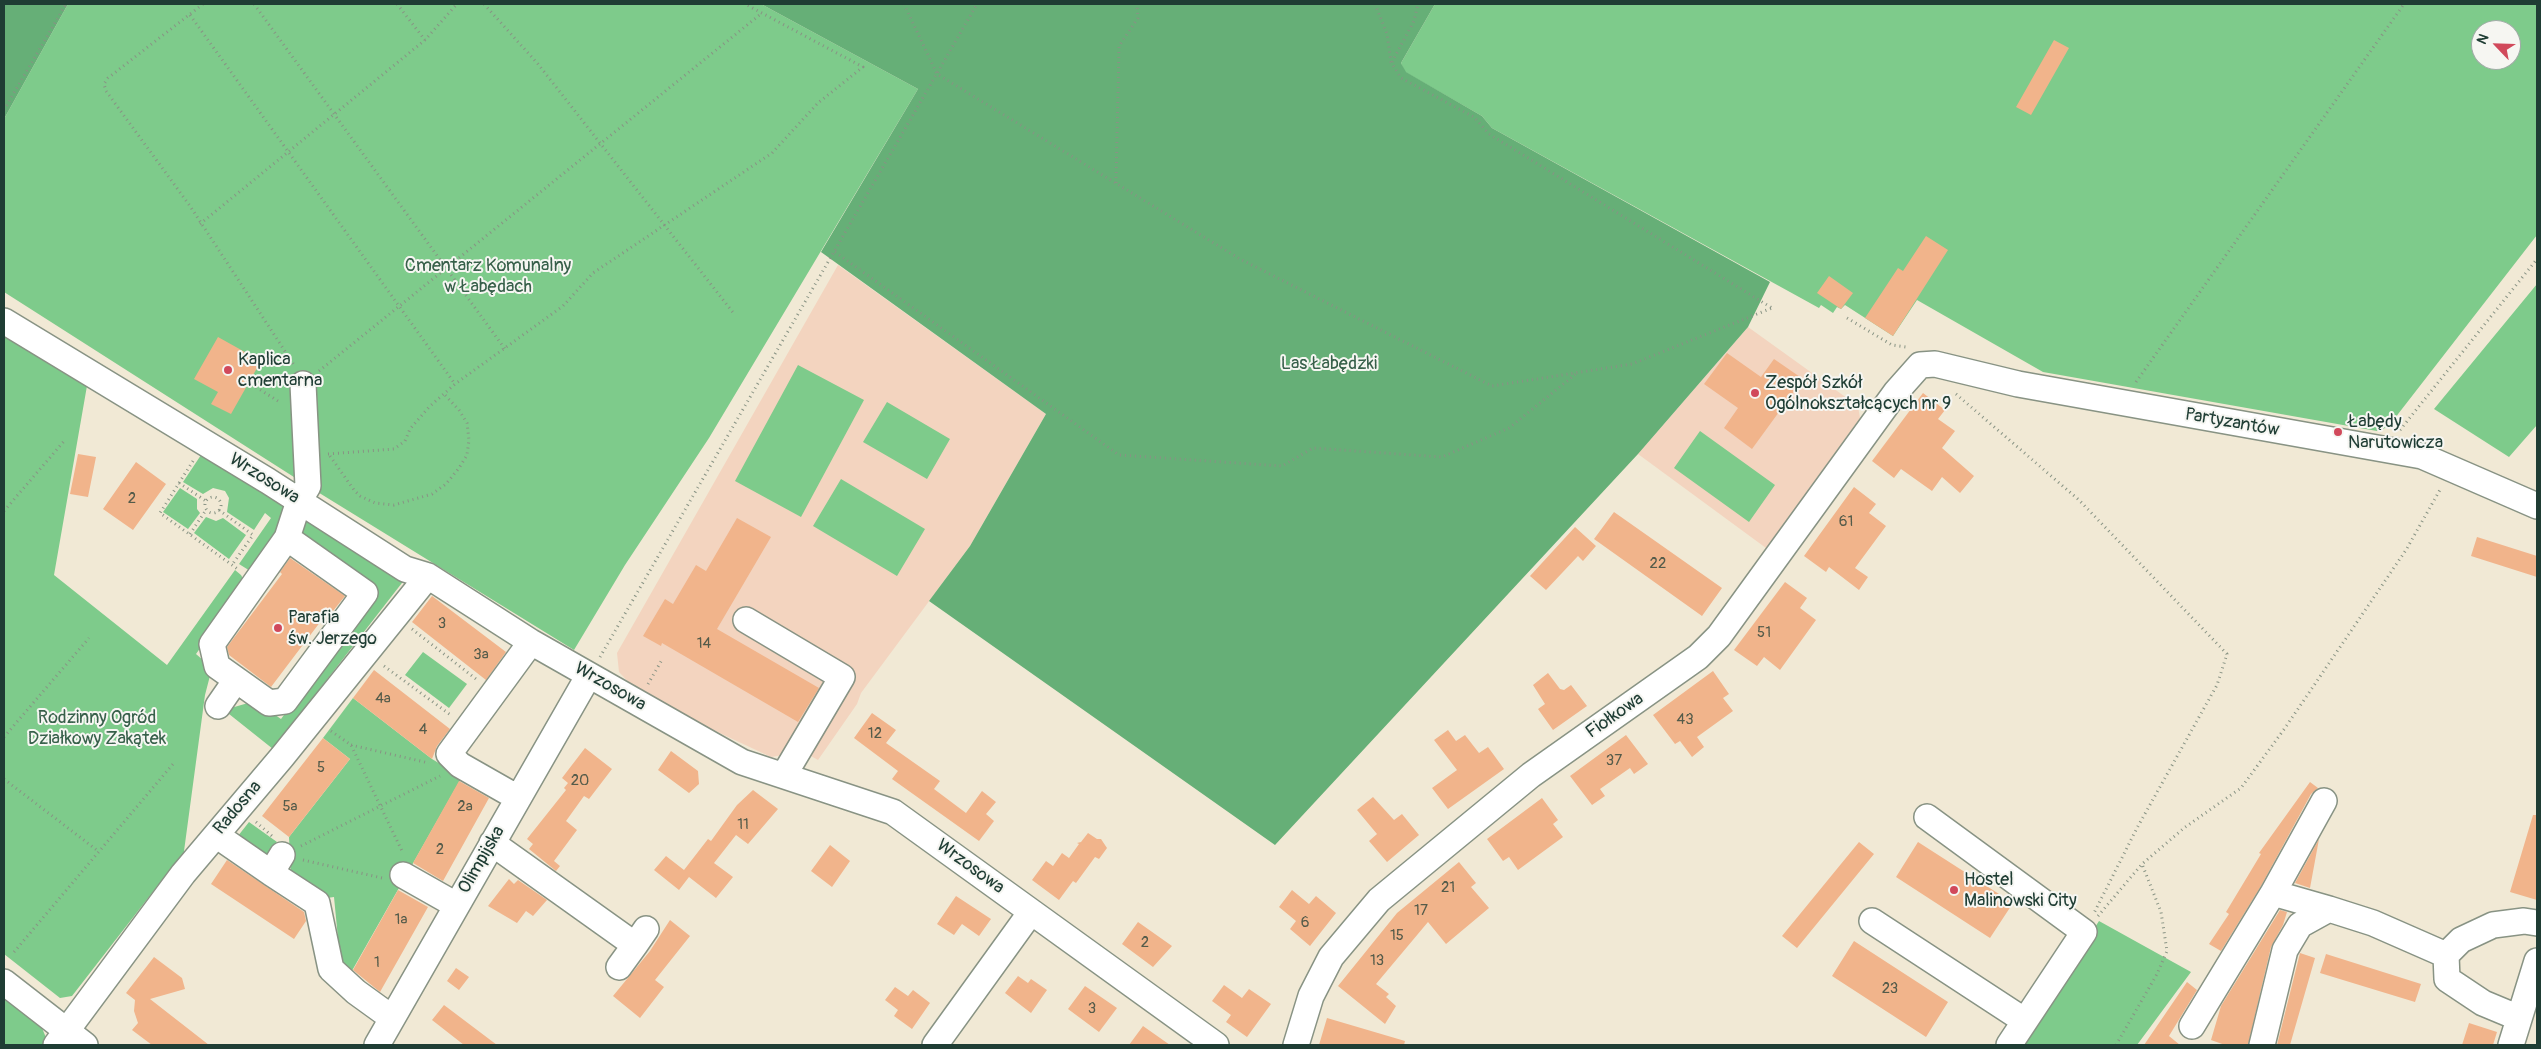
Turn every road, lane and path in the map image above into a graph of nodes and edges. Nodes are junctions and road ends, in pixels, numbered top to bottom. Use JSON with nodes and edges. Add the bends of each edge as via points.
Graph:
{"nodes":[{"id":1,"x":66,"y":4,"type":"edge"},
{"id":2,"x":203,"y":4,"type":"edge"},
{"id":3,"x":254,"y":4,"type":"edge"},
{"id":4,"x":397,"y":4,"type":"edge"},
{"id":5,"x":457,"y":4,"type":"edge"},
{"id":6,"x":484,"y":4,"type":"edge"},
{"id":7,"x":745,"y":4,"type":"edge"},
{"id":8,"x":904,"y":4,"type":"edge"},
{"id":9,"x":976,"y":4,"type":"edge"},
{"id":10,"x":1137,"y":4,"type":"edge"},
{"id":11,"x":1375,"y":4,"type":"edge"},
{"id":12,"x":1418,"y":4,"type":"edge"},
{"id":13,"x":2404,"y":4,"type":"edge"},
{"id":14,"x":762,"y":13,"type":"junction"},
{"id":15,"x":190,"y":15,"type":"junction"},
{"id":16,"x":425,"y":40,"type":"junction"},
{"id":17,"x":1391,"y":62,"type":"junction"},
{"id":18,"x":937,"y":74,"type":"junction"},
{"id":19,"x":4,"y":110,"type":"edge"},
{"id":20,"x":335,"y":115,"type":"junction"},
{"id":21,"x":600,"y":144,"type":"junction"},
{"id":22,"x":288,"y":152,"type":"junction"},
{"id":23,"x":1116,"y":184,"type":"junction"},
{"id":24,"x":200,"y":224,"type":"junction"},
{"id":25,"x":664,"y":224,"type":"junction"},
{"id":26,"x":835,"y":252,"type":"junction"},
{"id":27,"x":2537,"y":259,"type":"edge"},
{"id":28,"x":446,"y":268,"type":"junction"},
{"id":29,"x":399,"y":306,"type":"junction"},
{"id":30,"x":734,"y":315,"type":"dead end"},
{"id":31,"x":4,"y":321,"type":"edge"},
{"id":32,"x":505,"y":349,"type":"junction"},
{"id":33,"x":1920,"y":365,"type":"joint"},
{"id":34,"x":1577,"y":373,"type":"junction"},
{"id":35,"x":2136,"y":383,"type":"dead end"},
{"id":36,"x":303,"y":384,"type":"junction"},
{"id":37,"x":455,"y":384,"type":"junction"},
{"id":38,"x":1952,"y":390,"type":"dead end"},
{"id":39,"x":444,"y":394,"type":"junction"},
{"id":40,"x":306,"y":437,"type":"junction"},
{"id":41,"x":65,"y":440,"type":"dead end"},
{"id":42,"x":205,"y":443,"type":"junction"},
{"id":43,"x":2384,"y":450,"type":"junction"},
{"id":44,"x":330,"y":456,"type":"junction"},
{"id":45,"x":2454,"y":468,"type":"junction"},
{"id":46,"x":180,"y":483,"type":"junction"},
{"id":47,"x":304,"y":493,"type":"junction"},
{"id":48,"x":206,"y":501,"type":"junction"},
{"id":49,"x":2537,"y":506,"type":"edge"},
{"id":50,"x":4,"y":510,"type":"edge"},
{"id":51,"x":206,"y":510,"type":"junction"},
{"id":52,"x":219,"y":510,"type":"junction"},
{"id":53,"x":190,"y":534,"type":"junction"},
{"id":54,"x":287,"y":538,"type":"junction"},
{"id":55,"x":232,"y":565,"type":"junction"},
{"id":56,"x":428,"y":576,"type":"junction"},
{"id":57,"x":256,"y":582,"type":"junction"},
{"id":58,"x":746,"y":620,"type":"dead end"},
{"id":59,"x":409,"y":627,"type":"dead end"},
{"id":60,"x":90,"y":638,"type":"dead end"},
{"id":61,"x":531,"y":642,"type":"junction"},
{"id":62,"x":663,"y":658,"type":"dead end"},
{"id":63,"x":380,"y":663,"type":"dead end"},
{"id":64,"x":589,"y":675,"type":"junction"},
{"id":65,"x":236,"y":680,"type":"junction"},
{"id":66,"x":646,"y":688,"type":"dead end"},
{"id":67,"x":494,"y":693,"type":"junction"},
{"id":68,"x":218,"y":706,"type":"dead end"},
{"id":69,"x":327,"y":728,"type":"dead end"},
{"id":70,"x":468,"y":728,"type":"junction"},
{"id":71,"x":4,"y":737,"type":"edge"},
{"id":72,"x":351,"y":745,"type":"junction"},
{"id":73,"x":431,"y":763,"type":"dead end"},
{"id":74,"x":173,"y":764,"type":"dead end"},
{"id":75,"x":449,"y":772,"type":"dead end"},
{"id":76,"x":784,"y":775,"type":"junction"},
{"id":77,"x":4,"y":779,"type":"edge"},
{"id":78,"x":518,"y":798,"type":"junction"},
{"id":79,"x":2324,"y":801,"type":"dead end"},
{"id":80,"x":380,"y":807,"type":"junction"},
{"id":81,"x":1927,"y":817,"type":"dead end"},
{"id":82,"x":252,"y":819,"type":"dead end"},
{"id":83,"x":216,"y":835,"type":"junction"},
{"id":84,"x":394,"y":836,"type":"dead end"},
{"id":85,"x":492,"y":843,"type":"junction"},
{"id":86,"x":98,"y":851,"type":"junction"},
{"id":87,"x":276,"y":864,"type":"junction"},
{"id":88,"x":2142,"y":864,"type":"junction"},
{"id":89,"x":403,"y":875,"type":"joint"},
{"id":90,"x":2274,"y":893,"type":"junction"},
{"id":91,"x":456,"y":905,"type":"junction"},
{"id":92,"x":2329,"y":909,"type":"junction"},
{"id":93,"x":1031,"y":912,"type":"junction"},
{"id":94,"x":1872,"y":921,"type":"dead end"},
{"id":95,"x":2537,"y":923,"type":"edge"},
{"id":96,"x":2084,"y":932,"type":"junction"},
{"id":97,"x":14,"y":952,"type":"dead end"},
{"id":98,"x":2446,"y":955,"type":"junction"},
{"id":99,"x":2537,"y":961,"type":"edge"},
{"id":100,"x":618,"y":967,"type":"dead end"},
{"id":101,"x":4,"y":982,"type":"edge"},
{"id":102,"x":392,"y":1018,"type":"junction"},
{"id":103,"x":2519,"y":1018,"type":"junction"},
{"id":104,"x":2025,"y":1021,"type":"junction"},
{"id":105,"x":2192,"y":1026,"type":"dead end"},
{"id":106,"x":69,"y":1040,"type":"edge"},
{"id":107,"x":377,"y":1045,"type":"edge"},
{"id":108,"x":935,"y":1045,"type":"edge"},
{"id":109,"x":1216,"y":1045,"type":"edge"},
{"id":110,"x":1296,"y":1045,"type":"edge"},
{"id":111,"x":2009,"y":1045,"type":"edge"},
{"id":112,"x":2116,"y":1045,"type":"edge"},
{"id":113,"x":2262,"y":1045,"type":"edge"},
{"id":114,"x":2511,"y":1045,"type":"edge"}],
"edges":[{"from":1,"to":19,"type":"path"},
{"from":2,"to":15,"type":"path"},
{"from":3,"to":20,"type":"path"},
{"from":4,"to":16,"type":"path"},
{"from":5,"to":16,"type":"path"},
{"from":6,"to":21,"type":"path","via":[[538,64]]},
{"from":7,"to":14,"type":"path"},
{"from":8,"to":18,"type":"path"},
{"from":9,"to":18,"type":"path"},
{"from":10,"to":23,"type":"path","via":[[1138,18],[1119,46]]},
{"from":11,"to":17,"type":"path","via":[[1387,34]]},
{"from":12,"to":17,"type":"path","via":[[1414,20]]},
{"from":13,"to":35,"type":"path"},
{"from":14,"to":21,"type":"path"},
{"from":14,"to":25,"type":"path","via":[[863,68],[818,103],[772,154]]},
{"from":15,"to":22,"type":"path"},
{"from":15,"to":24,"type":"path","via":[[104,84]]},
{"from":16,"to":20,"type":"path"},
{"from":17,"to":34,"type":"path","via":[[1401,78],[1474,117],[1489,134],[1772,308],[1632,364]]},
{"from":18,"to":23,"type":"path"},
{"from":18,"to":26,"type":"path"},
{"from":20,"to":22,"type":"path"},
{"from":20,"to":28,"type":"path"},
{"from":21,"to":25,"type":"path"},
{"from":21,"to":28,"type":"path"},
{"from":22,"to":24,"type":"path"},
{"from":22,"to":29,"type":"path"},
{"from":23,"to":34,"type":"path","via":[[1240,259],[1492,386]]},
{"from":24,"to":36,"type":"path","via":[[294,364]]},
{"from":25,"to":30,"type":"path"},
{"from":25,"to":32,"type":"path","via":[[593,273],[563,306]]},
{"from":26,"to":34,"type":"path","via":[[1119,454],[1282,466],[1313,448],[1442,457],[1509,428]]},
{"from":26,"to":64,"type":"path"},
{"from":27,"to":43,"type":"path"},
{"from":28,"to":29,"type":"path"},
{"from":28,"to":32,"type":"path"},
{"from":29,"to":36,"type":"path"},
{"from":29,"to":37,"type":"path"},
{"from":31,"to":42,"type":"street","name":"Wrzosowa"},
{"from":32,"to":37,"type":"path"},
{"from":33,"to":43,"type":"street","name":"Partyzantów","via":[[1935,364],[2018,384]]},
{"from":33,"to":110,"type":"street","name":"Fiołkowa","via":[[1896,392],[1719,636],[1698,657],[1531,775],[1379,900],[1331,957],[1311,996]]},
{"from":36,"to":40,"type":"street"},
{"from":37,"to":39,"type":"path"},
{"from":38,"to":96,"type":"path","via":[[2079,500],[2227,654],[2218,685],[2137,828]]},
{"from":39,"to":44,"type":"path","via":[[410,429],[405,441],[394,449]]},
{"from":39,"to":44,"type":"path","via":[[460,410],[467,423],[469,440],[467,455],[460,468],[432,494],[394,505],[375,503],[354,490]]},
{"from":40,"to":44,"type":"path"},
{"from":40,"to":47,"type":"street"},
{"from":41,"to":50,"type":"path"},
{"from":42,"to":46,"type":"path"},
{"from":42,"to":47,"type":"street","name":"Wrzosowa"},
{"from":43,"to":45,"type":"street","name":"Partyzantów","via":[[2422,456]]},
{"from":44,"to":47,"type":"path"},
{"from":45,"to":49,"type":"street","name":"Partyzantów"},
{"from":45,"to":88,"type":"path","via":[[2406,550],[2241,788],[2184,828]]},
{"from":46,"to":48,"type":"path"},
{"from":46,"to":53,"type":"path","via":[[160,513]]},
{"from":47,"to":54,"type":"street"},
{"from":47,"to":56,"type":"street","name":"Wrzosowa","via":[[399,566]]},
{"from":48,"to":51,"type":"path"},
{"from":48,"to":52,"type":"path","via":[[217,498],[221,504]]},
{"from":51,"to":52,"type":"path","via":[[213,514]]},
{"from":51,"to":53,"type":"path"},
{"from":52,"to":55,"type":"path","via":[[253,535]]},
{"from":53,"to":55,"type":"path"},
{"from":54,"to":57,"type":"street"},
{"from":54,"to":65,"type":"street","via":[[365,593],[285,701],[268,703]]},
{"from":55,"to":57,"type":"path"},
{"from":56,"to":61,"type":"street","name":"Wrzosowa"},
{"from":56,"to":83,"type":"street","name":"Radosna"},
{"from":57,"to":65,"type":"street","via":[[212,644],[217,666]]},
{"from":58,"to":76,"type":"street","via":[[842,677]]},
{"from":59,"to":67,"type":"path"},
{"from":60,"to":71,"type":"path"},
{"from":61,"to":64,"type":"street","name":"Wrzosowa"},
{"from":61,"to":67,"type":"street"},
{"from":62,"to":66,"type":"path"},
{"from":63,"to":70,"type":"path"},
{"from":64,"to":76,"type":"street","name":"Wrzosowa","via":[[742,762]]},
{"from":64,"to":78,"type":"street","name":"Olimpijska"},
{"from":65,"to":68,"type":"street"},
{"from":67,"to":70,"type":"street"},
{"from":69,"to":72,"type":"path"},
{"from":70,"to":78,"type":"street","via":[[449,754],[460,765]]},
{"from":72,"to":73,"type":"path"},
{"from":72,"to":80,"type":"path"},
{"from":74,"to":86,"type":"path"},
{"from":75,"to":80,"type":"path"},
{"from":76,"to":93,"type":"street","name":"Wrzosowa","via":[[893,812]]},
{"from":77,"to":86,"type":"path"},
{"from":78,"to":85,"type":"street","name":"Olimpijska"},
{"from":79,"to":90,"type":"street"},
{"from":80,"to":84,"type":"path"},
{"from":80,"to":87,"type":"path"},
{"from":81,"to":96,"type":"street"},
{"from":82,"to":87,"type":"path","via":[[279,841]]},
{"from":83,"to":87,"type":"street"},
{"from":83,"to":106,"type":"street","name":"Radosna","via":[[183,874]]},
{"from":85,"to":91,"type":"street","name":"Olimpijska"},
{"from":85,"to":100,"type":"street","via":[[640,937]]},
{"from":86,"to":97,"type":"path"},
{"from":87,"to":89,"type":"path","via":[[397,882]]},
{"from":87,"to":102,"type":"street","via":[[318,903],[331,969]]},
{"from":88,"to":96,"type":"path"},
{"from":88,"to":112,"type":"path","via":[[2161,912],[2167,951]]},
{"from":89,"to":91,"type":"street"},
{"from":90,"to":92,"type":"street"},
{"from":90,"to":105,"type":"street"},
{"from":91,"to":102,"type":"street","name":"Olimpijska"},
{"from":92,"to":98,"type":"street","via":[[2373,923]]},
{"from":92,"to":113,"type":"street","via":[[2300,925],[2285,950]]},
{"from":93,"to":108,"type":"street"},
{"from":93,"to":109,"type":"street","name":"Wrzosowa"},
{"from":94,"to":104,"type":"street"},
{"from":95,"to":98,"type":"street","via":[[2524,920],[2493,925],[2461,940]]},
{"from":96,"to":104,"type":"street"},
{"from":98,"to":103,"type":"street","via":[[2447,979],[2482,1003]]},
{"from":99,"to":103,"type":"street"},
{"from":101,"to":106,"type":"street"},
{"from":102,"to":107,"type":"street","name":"Olimpijska"},
{"from":103,"to":114,"type":"street"},
{"from":104,"to":111,"type":"street"}]}
